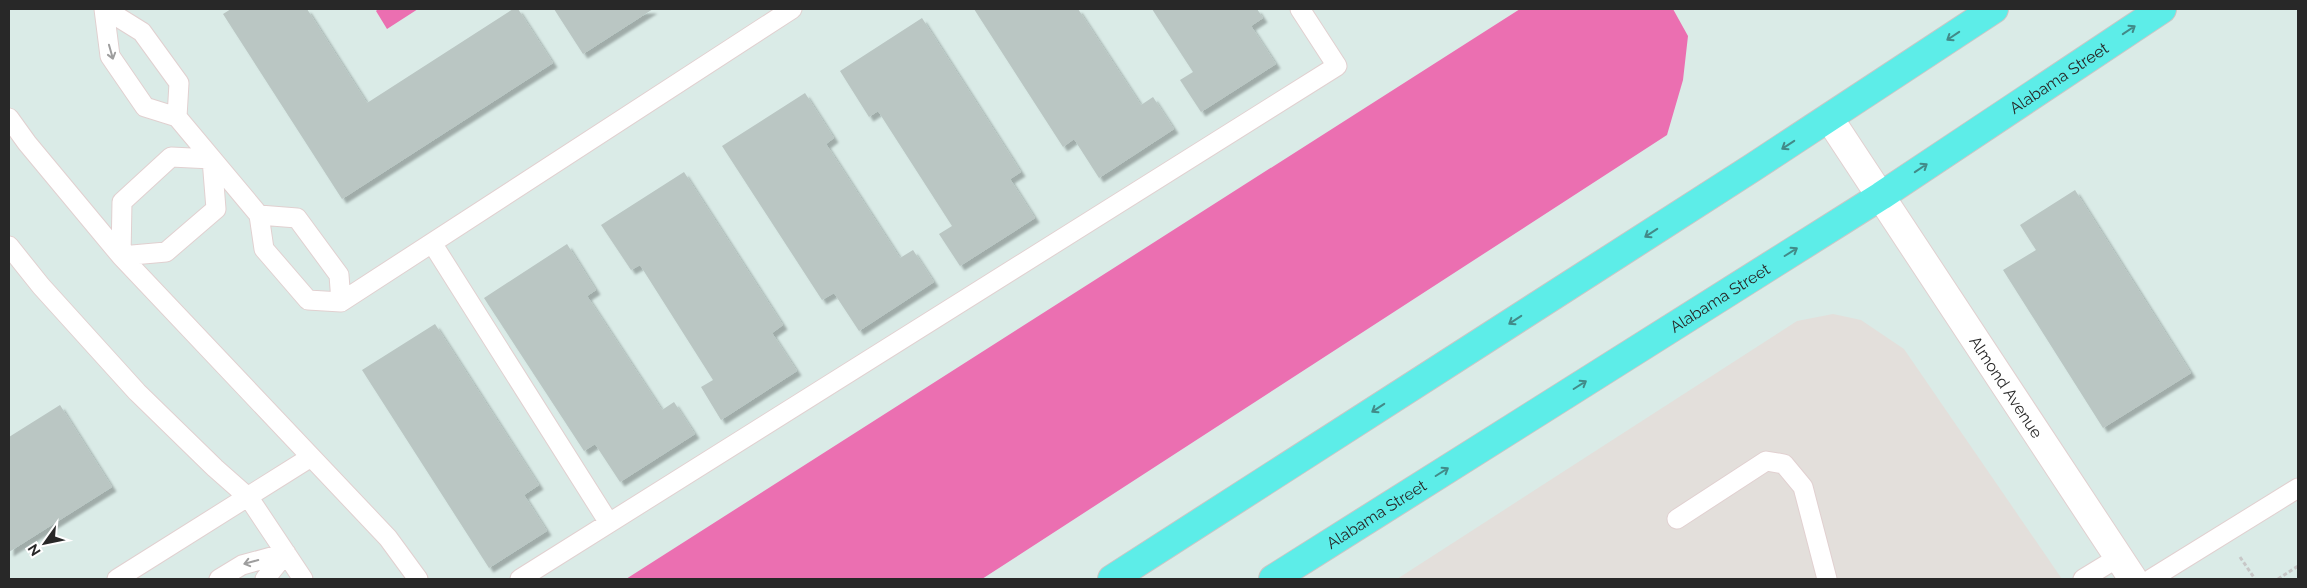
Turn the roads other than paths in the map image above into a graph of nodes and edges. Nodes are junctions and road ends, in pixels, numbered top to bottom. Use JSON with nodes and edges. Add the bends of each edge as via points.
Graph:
{"nodes":[{"id":1,"x":105,"y":9,"type":"edge"},
{"id":2,"x":792,"y":9,"type":"edge"},
{"id":3,"x":1300,"y":9,"type":"edge"},
{"id":4,"x":1994,"y":9,"type":"edge"},
{"id":5,"x":2162,"y":9,"type":"edge"},
{"id":6,"x":9,"y":118,"type":"edge"},
{"id":7,"x":177,"y":118,"type":"junction"},
{"id":8,"x":1829,"y":118,"type":"junction"},
{"id":9,"x":212,"y":159,"type":"junction"},
{"id":10,"x":1881,"y":196,"type":"junction"},
{"id":11,"x":259,"y":216,"type":"junction"},
{"id":12,"x":432,"y":243,"type":"junction"},
{"id":13,"x":9,"y":246,"type":"edge"},
{"id":14,"x":121,"y":256,"type":"junction"},
{"id":15,"x":341,"y":302,"type":"junction"},
{"id":16,"x":311,"y":457,"type":"junction"},
{"id":17,"x":2298,"y":488,"type":"edge"},
{"id":18,"x":249,"y":498,"type":"junction"},
{"id":19,"x":1677,"y":519,"type":"dead end"},
{"id":20,"x":609,"y":523,"type":"junction"},
{"id":21,"x":286,"y":553,"type":"junction"},
{"id":22,"x":2119,"y":557,"type":"junction"},
{"id":23,"x":117,"y":579,"type":"edge"},
{"id":24,"x":219,"y":579,"type":"edge"},
{"id":25,"x":265,"y":579,"type":"edge"},
{"id":26,"x":303,"y":579,"type":"edge"},
{"id":27,"x":418,"y":579,"type":"edge"},
{"id":28,"x":520,"y":579,"type":"edge"},
{"id":29,"x":1112,"y":579,"type":"edge"},
{"id":30,"x":1273,"y":579,"type":"edge"},
{"id":31,"x":1827,"y":579,"type":"edge"},
{"id":32,"x":2083,"y":579,"type":"edge"},
{"id":33,"x":2133,"y":579,"type":"edge"},
{"id":34,"x":2151,"y":579,"type":"edge"}],
"edges":[{"from":1,"to":7,"type":"lane","via":[[142,32],[179,83]]},
{"from":1,"to":7,"type":"lane","one_way":true,"via":[[110,56],[146,107]]},
{"from":2,"to":12,"type":"lane"},
{"from":3,"to":20,"type":"lane","via":[[1337,66]]},
{"from":4,"to":8,"type":"main road","one_way":true},
{"from":10,"to":5,"type":"main road","name":"Alabama Street","one_way":true},
{"from":6,"to":14,"type":"lane"},
{"from":7,"to":9,"type":"lane"},
{"from":8,"to":10,"type":"street","name":"Almond Avenue"},
{"from":8,"to":29,"type":"main road","one_way":true},
{"from":9,"to":11,"type":"lane"},
{"from":9,"to":14,"type":"lane","via":[[216,209],[166,252]]},
{"from":9,"to":14,"type":"lane","via":[[171,157],[122,202]]},
{"from":10,"to":22,"type":"street","name":"Almond Avenue"},
{"from":30,"to":10,"type":"main road","name":"Alabama Street","one_way":true},
{"from":11,"to":15,"type":"lane","via":[[264,249],[308,300]]},
{"from":11,"to":15,"type":"lane","via":[[297,218],[339,275]]},
{"from":12,"to":15,"type":"lane"},
{"from":12,"to":20,"type":"lane"},
{"from":13,"to":18,"type":"lane","via":[[137,392]]},
{"from":14,"to":16,"type":"lane"},
{"from":16,"to":18,"type":"lane"},
{"from":16,"to":27,"type":"lane","via":[[388,538]]},
{"from":17,"to":34,"type":"lane"},
{"from":18,"to":21,"type":"lane"},
{"from":18,"to":23,"type":"lane"},
{"from":19,"to":31,"type":"lane","via":[[1766,460],[1784,464],[1803,487]]},
{"from":20,"to":28,"type":"lane"},
{"from":21,"to":24,"type":"lane","one_way":true,"via":[[242,565]]},
{"from":21,"to":25,"type":"lane"},
{"from":21,"to":26,"type":"lane"},
{"from":22,"to":32,"type":"lane"},
{"from":22,"to":33,"type":"street","name":"Almond Avenue"}]}
